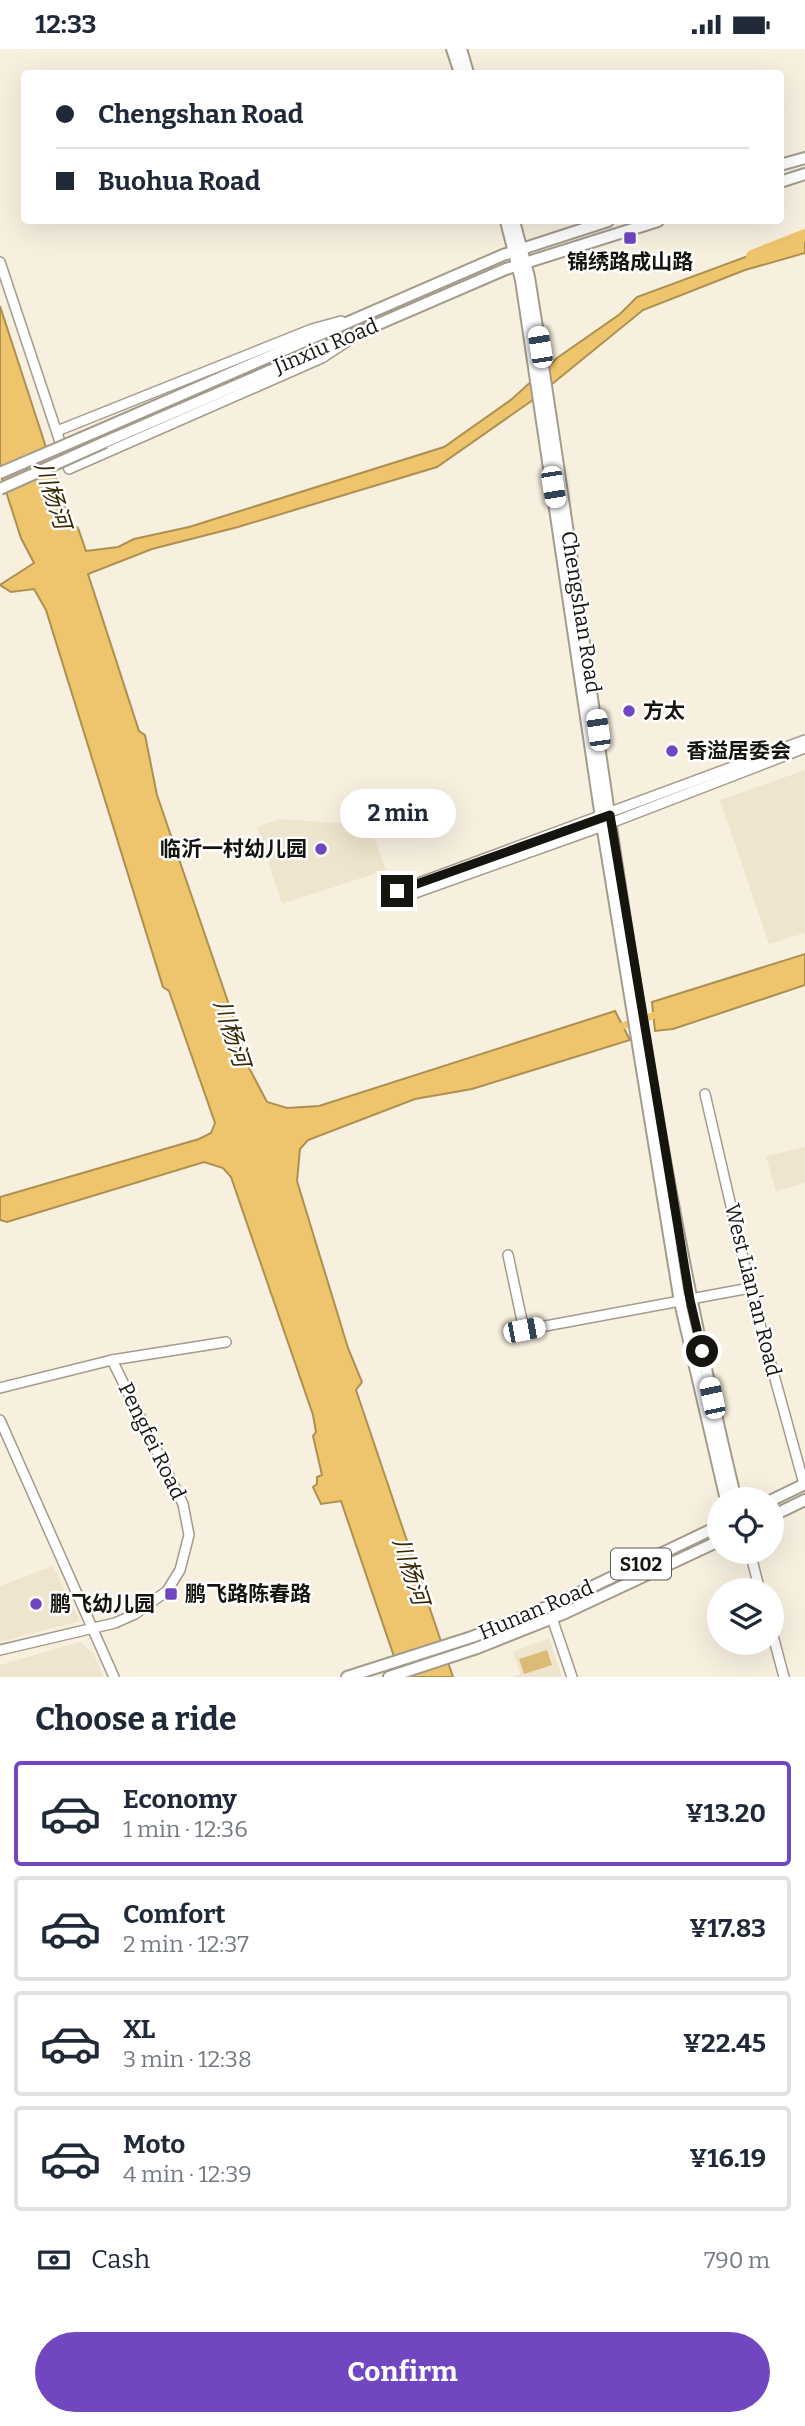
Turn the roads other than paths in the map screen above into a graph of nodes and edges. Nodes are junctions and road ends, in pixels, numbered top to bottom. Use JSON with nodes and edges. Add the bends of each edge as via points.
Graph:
{"nodes":[{"id":1,"x":452,"y":49,"type":"edge"},
{"id":2,"x":461,"y":49,"type":"edge"},
{"id":3,"x":459,"y":70,"type":"edge"},
{"id":4,"x":467,"y":70,"type":"edge"},
{"id":5,"x":805,"y":158,"type":"edge"},
{"id":6,"x":784,"y":164,"type":"edge"},
{"id":7,"x":805,"y":174,"type":"edge"},
{"id":8,"x":784,"y":181,"type":"edge"},
{"id":9,"x":507,"y":224,"type":"edge"},
{"id":10,"x":515,"y":224,"type":"edge"},
{"id":11,"x":599,"y":224,"type":"edge"},
{"id":12,"x":648,"y":224,"type":"edge"},
{"id":13,"x":519,"y":250,"type":"junction"},
{"id":14,"x":0,"y":262,"type":"edge"},
{"id":15,"x":522,"y":263,"type":"junction"},
{"id":16,"x":363,"y":316,"type":"junction"},
{"id":17,"x":367,"y":329,"type":"junction"},
{"id":18,"x":57,"y":431,"type":"junction"},
{"id":19,"x":0,"y":473,"type":"edge"},
{"id":20,"x":0,"y":489,"type":"edge"},
{"id":21,"x":805,"y":740,"type":"edge"},
{"id":22,"x":805,"y":748,"type":"edge"},
{"id":23,"x":606,"y":820,"type":"junction"},
{"id":24,"x":705,"y":1094,"type":"dead end"},
{"id":25,"x":508,"y":1255,"type":"dead end"},
{"id":26,"x":750,"y":1288,"type":"junction"},
{"id":27,"x":685,"y":1301,"type":"junction"},
{"id":28,"x":226,"y":1342,"type":"dead end"},
{"id":29,"x":112,"y":1360,"type":"junction"},
{"id":30,"x":0,"y":1388,"type":"edge"},
{"id":31,"x":0,"y":1420,"type":"edge"},
{"id":32,"x":804,"y":1484,"type":"edge"},
{"id":33,"x":723,"y":1487,"type":"edge"},
{"id":34,"x":733,"y":1487,"type":"edge"},
{"id":35,"x":784,"y":1494,"type":"edge"},
{"id":36,"x":805,"y":1500,"type":"edge"},
{"id":37,"x":784,"y":1511,"type":"edge"},
{"id":38,"x":707,"y":1532,"type":"edge"},
{"id":39,"x":707,"y":1547,"type":"edge"},
{"id":40,"x":552,"y":1618,"type":"junction"},
{"id":41,"x":90,"y":1629,"type":"junction"},
{"id":42,"x":475,"y":1642,"type":"junction"},
{"id":43,"x":0,"y":1650,"type":"edge"},
{"id":44,"x":778,"y":1655,"type":"edge"},
{"id":45,"x":114,"y":1677,"type":"edge"},
{"id":46,"x":347,"y":1677,"type":"edge"},
{"id":47,"x":390,"y":1677,"type":"edge"},
{"id":48,"x":572,"y":1677,"type":"edge"},
{"id":49,"x":784,"y":1677,"type":"edge"}],
"edges":[{"from":1,"to":3,"type":"main road"},
{"from":2,"to":4,"type":"main road"},
{"from":5,"to":6,"type":"main road"},
{"from":7,"to":8,"type":"main road"},
{"from":9,"to":13,"type":"main road","name":"Chengshan Road"},
{"from":10,"to":13,"type":"main road","name":"Chengshan Road"},
{"from":11,"to":13,"type":"main road","name":"Jinxiu Road"},
{"from":12,"to":15,"type":"main road","name":"Jinxiu Road"},
{"from":13,"to":15,"type":"main road","name":"Chengshan Road"},
{"from":13,"to":16,"type":"main road","name":"Jinxiu Road"},
{"from":14,"to":18,"type":"street"},
{"from":15,"to":17,"type":"main road","name":"Jinxiu Road"},
{"from":15,"to":23,"type":"main road","name":"Chengshan Road"},
{"from":16,"to":18,"type":"street","via":[[312,329]]},
{"from":16,"to":19,"type":"main road","name":"Jinxiu Road","bridge":true},
{"from":17,"to":18,"type":"street","via":[[322,358],[69,468]]},
{"from":17,"to":20,"type":"main road","name":"Jinxiu Road","bridge":true},
{"from":21,"to":23,"type":"street"},
{"from":22,"to":23,"type":"street"},
{"from":23,"to":23,"type":"street","via":[[397,891],[415,893]]},
{"from":23,"to":27,"type":"main road","name":"Chengshan Road"},
{"from":24,"to":26,"type":"street","name":"West Lian'an Road"},
{"from":25,"to":27,"type":"street","via":[[524,1330]]},
{"from":26,"to":27,"type":"street"},
{"from":26,"to":32,"type":"street","name":"West Lian'an Road"},
{"from":27,"to":33,"type":"main road","name":"Chengshan Road"},
{"from":27,"to":34,"type":"main road","name":"Chengshan Road"},
{"from":28,"to":29,"type":"street"},
{"from":29,"to":30,"type":"street"},
{"from":29,"to":41,"type":"street","name":"Pengfei Road","via":[[183,1504],[189,1535],[180,1570],[159,1598],[135,1614]]},
{"from":31,"to":41,"type":"street"},
{"from":32,"to":35,"type":"main road"},
{"from":36,"to":37,"type":"main road"},
{"from":38,"to":42,"type":"main road","name":"Hunan Road","number":"S102"},
{"from":39,"to":40,"type":"main road","name":"Hunan Road","number":"S102"},
{"from":40,"to":42,"type":"main road","name":"Hunan Road","number":"S102"},
{"from":40,"to":48,"type":"street"},
{"from":41,"to":43,"type":"street","name":"Pengfei Road"},
{"from":41,"to":45,"type":"street"},
{"from":42,"to":46,"type":"main road","name":"Hunan Road","number":"S102"},
{"from":42,"to":47,"type":"main road","name":"Hunan Road","number":"S102"},
{"from":44,"to":49,"type":"street"}]}
